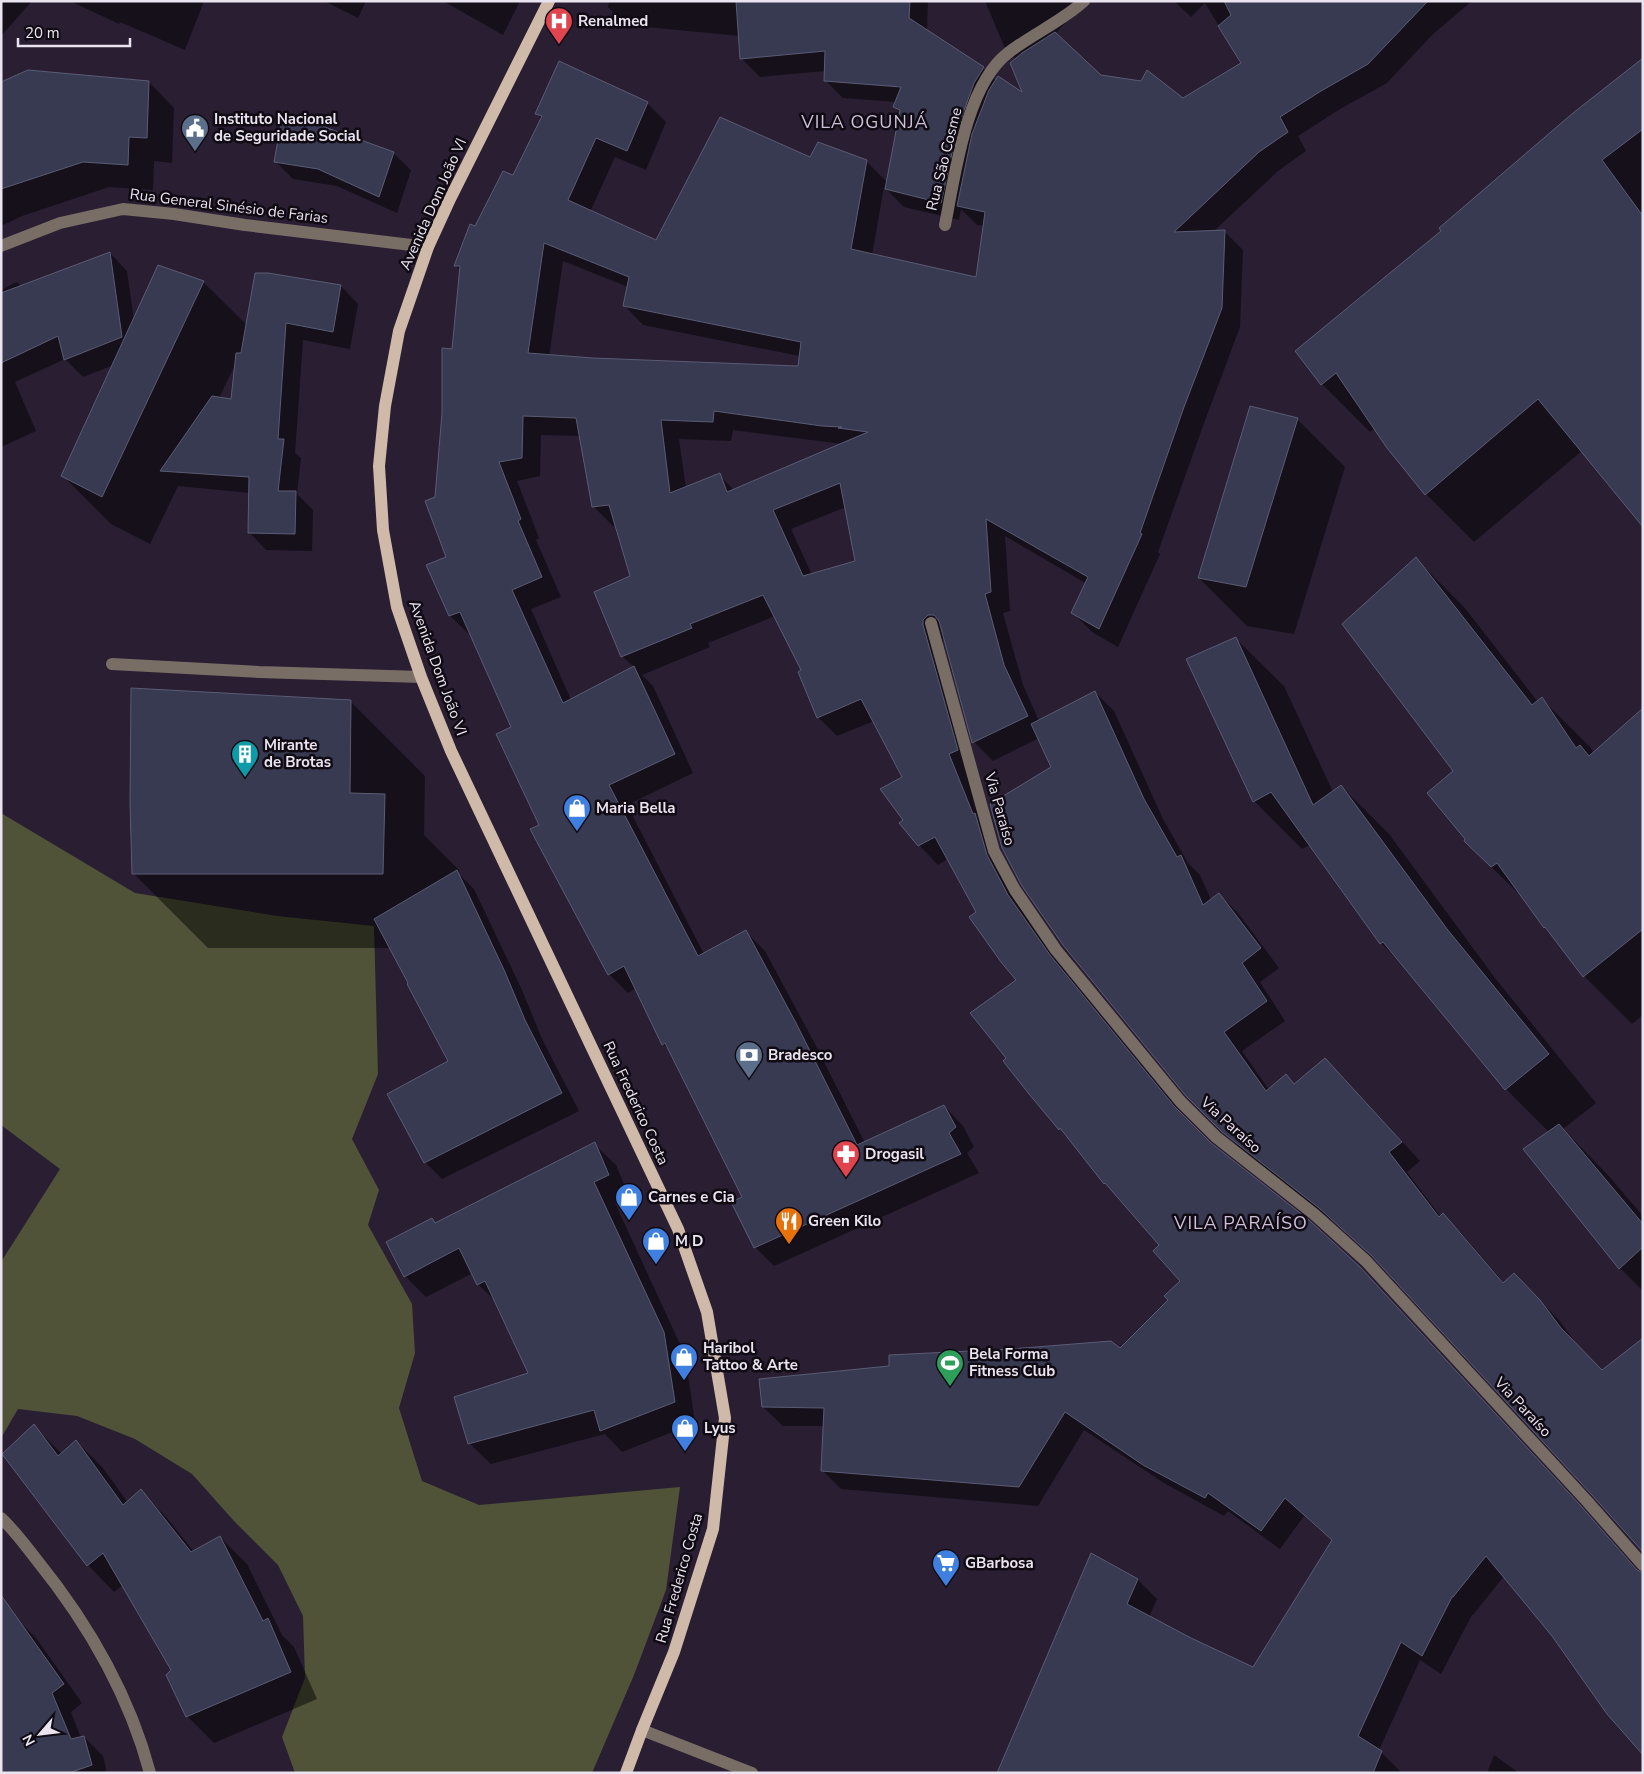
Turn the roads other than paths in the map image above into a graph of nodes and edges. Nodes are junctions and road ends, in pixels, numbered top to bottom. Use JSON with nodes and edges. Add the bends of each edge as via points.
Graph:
{"nodes":[{"id":1,"x":549,"y":1,"type":"edge"},
{"id":2,"x":1084,"y":1,"type":"edge"},
{"id":3,"x":944,"y":225,"type":"dead end"},
{"id":4,"x":1,"y":246,"type":"edge"},
{"id":5,"x":428,"y":247,"type":"junction"},
{"id":6,"x":932,"y":623,"type":"dead end"},
{"id":7,"x":112,"y":664,"type":"dead end"},
{"id":8,"x":421,"y":677,"type":"junction"},
{"id":9,"x":451,"y":751,"type":"joint"},
{"id":10,"x":1,"y":1518,"type":"edge"},
{"id":11,"x":1643,"y":1566,"type":"edge"},
{"id":12,"x":642,"y":1730,"type":"junction"},
{"id":13,"x":150,"y":1773,"type":"edge"},
{"id":14,"x":626,"y":1773,"type":"edge"},
{"id":15,"x":752,"y":1773,"type":"edge"}],
"edges":[{"from":1,"to":5,"type":"main road","name":"Avenida Dom João VI"},
{"from":2,"to":3,"type":"street","name":"Rua São Cosme","via":[[1007,53],[985,81],[965,132]]},
{"from":4,"to":5,"type":"street","name":"Rua General Sinésio de Farias","via":[[60,223],[123,209]]},
{"from":5,"to":8,"type":"main road","name":"Avenida Dom João VI","via":[[399,331],[385,406],[379,466],[383,530],[397,607]]},
{"from":6,"to":11,"type":"street","name":"Via Paraíso","via":[[994,851],[1015,890],[1056,950],[1180,1101],[1216,1137],[1314,1214],[1366,1261]]},
{"from":7,"to":8,"type":"street"},
{"from":8,"to":9,"type":"main road","name":"Avenida Dom João VI"},
{"from":9,"to":12,"type":"main road","name":"Rua Frederico Costa","via":[[678,1229],[707,1312],[725,1418],[713,1529],[674,1652]]},
{"from":10,"to":13,"type":"street","via":[[60,1588],[107,1662],[141,1739]]},
{"from":12,"to":14,"type":"main road","name":"Rua Frederico Costa"},
{"from":12,"to":15,"type":"street"}]}
